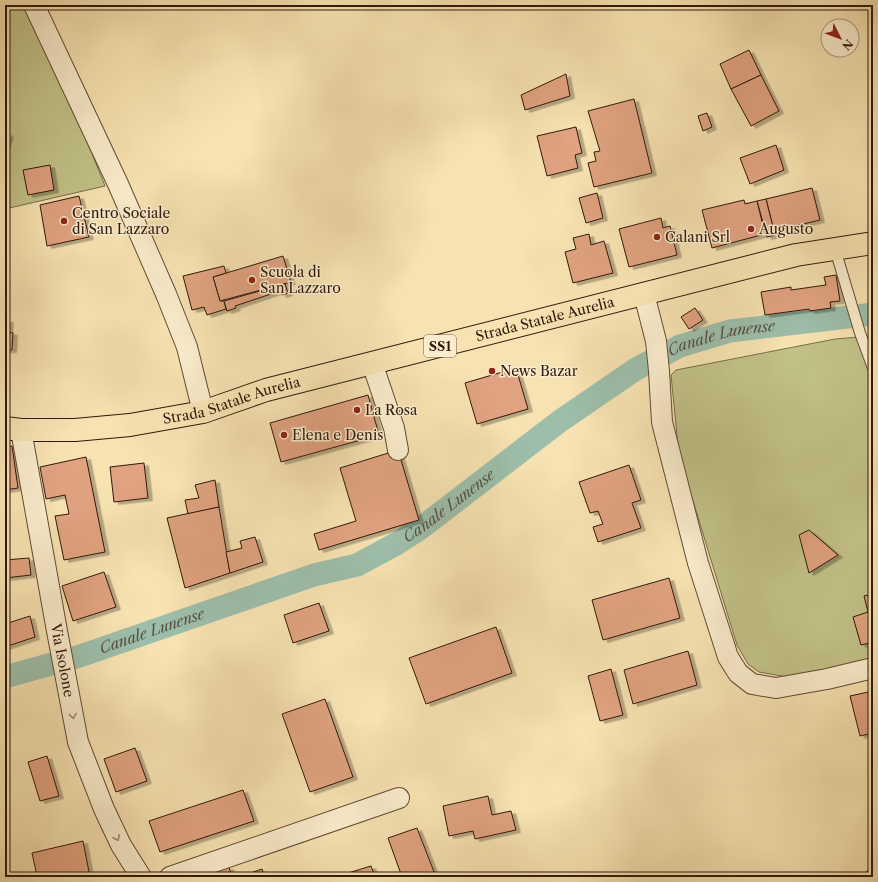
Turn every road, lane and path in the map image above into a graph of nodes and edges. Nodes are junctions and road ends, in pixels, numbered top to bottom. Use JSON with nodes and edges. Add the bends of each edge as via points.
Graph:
{"nodes":[{"id":1,"x":34,"y":5,"type":"edge"},
{"id":2,"x":873,"y":243,"type":"edge"},
{"id":3,"x":835,"y":249,"type":"junction"},
{"id":4,"x":644,"y":294,"type":"junction"},
{"id":5,"x":372,"y":363,"type":"junction"},
{"id":6,"x":873,"y":368,"type":"edge"},
{"id":7,"x":203,"y":412,"type":"junction"},
{"id":8,"x":13,"y":429,"type":"edge"},
{"id":9,"x":398,"y":450,"type":"dead end"},
{"id":10,"x":873,"y":668,"type":"edge"},
{"id":11,"x":399,"y":798,"type":"dead end"},
{"id":12,"x":873,"y":873,"type":"edge"},
{"id":13,"x":141,"y":877,"type":"edge"},
{"id":14,"x":170,"y":877,"type":"edge"},
{"id":15,"x":869,"y":877,"type":"edge"}],
"edges":[{"from":1,"to":7,"type":"street","via":[[118,184],[166,294],[187,347]]},
{"from":2,"to":3,"type":"main road","name":"Strada Statale Aurelia","number":"SS1"},
{"from":3,"to":4,"type":"main road","name":"Strada Statale Aurelia","number":"SS1","via":[[796,256]]},
{"from":3,"to":6,"type":"lane","via":[[860,334]]},
{"from":4,"to":5,"type":"main road","name":"Strada Statale Aurelia","number":"SS1"},
{"from":4,"to":10,"type":"street","via":[[656,341],[662,422],[698,563],[728,657],[738,674],[752,684],[776,688]]},
{"from":5,"to":7,"type":"main road","name":"Strada Statale Aurelia","number":"SS1","via":[[266,390]]},
{"from":5,"to":9,"type":"street","via":[[394,428]]},
{"from":7,"to":8,"type":"main road","name":"Strada Statale Aurelia","number":"SS1","via":[[122,426],[75,430]]},
{"from":8,"to":13,"type":"street","name":"Via Isolone","one_way":true,"via":[[57,631],[78,742],[104,809],[121,845]]},
{"from":11,"to":14,"type":"street"},
{"from":12,"to":15,"type":"lane"}]}
